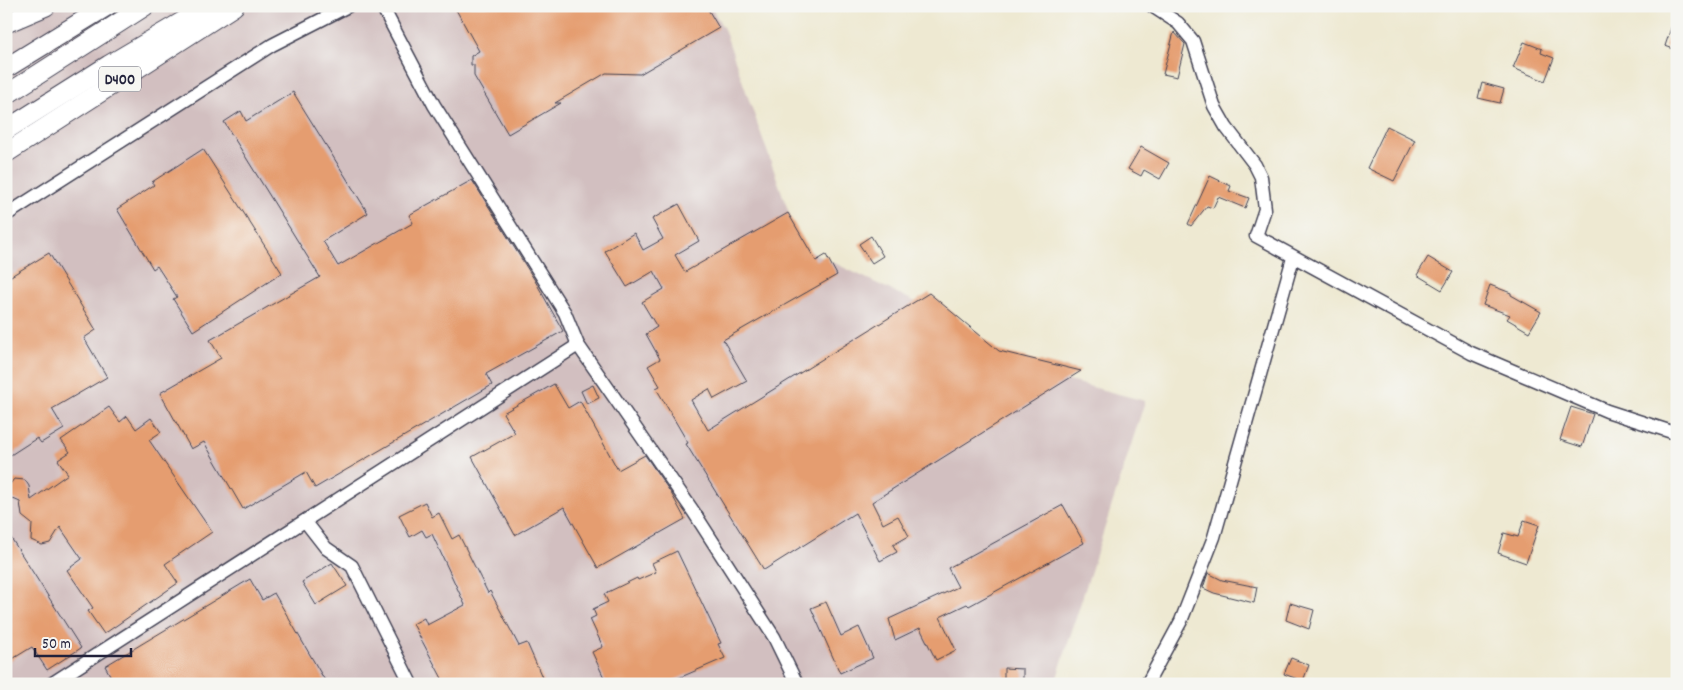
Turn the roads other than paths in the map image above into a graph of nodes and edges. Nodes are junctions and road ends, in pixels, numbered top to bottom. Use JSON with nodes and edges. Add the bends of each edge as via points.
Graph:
{"nodes":[{"id":1,"x":46,"y":6,"type":"edge"},
{"id":2,"x":107,"y":6,"type":"edge"},
{"id":3,"x":145,"y":6,"type":"edge"},
{"id":4,"x":209,"y":6,"type":"edge"},
{"id":5,"x":234,"y":6,"type":"edge"},
{"id":6,"x":348,"y":6,"type":"edge"},
{"id":7,"x":382,"y":6,"type":"edge"},
{"id":8,"x":1152,"y":6,"type":"edge"},
{"id":9,"x":6,"y":23,"type":"edge"},
{"id":10,"x":6,"y":68,"type":"edge"},
{"id":11,"x":6,"y":95,"type":"edge"},
{"id":12,"x":6,"y":130,"type":"edge"},
{"id":13,"x":6,"y":153,"type":"edge"},
{"id":14,"x":6,"y":216,"type":"edge"},
{"id":15,"x":1293,"y":258,"type":"junction"},
{"id":16,"x":578,"y":345,"type":"junction"},
{"id":17,"x":1676,"y":435,"type":"edge"},
{"id":18,"x":305,"y":521,"type":"junction"},
{"id":19,"x":51,"y":684,"type":"edge"},
{"id":20,"x":411,"y":684,"type":"edge"},
{"id":21,"x":797,"y":684,"type":"edge"},
{"id":22,"x":1147,"y":684,"type":"edge"}],
"edges":[{"from":1,"to":9,"type":"highway"},
{"from":2,"to":10,"type":"highway"},
{"from":3,"to":11,"type":"highway"},
{"from":4,"to":12,"type":"highway","number":"D400"},
{"from":5,"to":13,"type":"highway","number":"D400"},
{"from":6,"to":14,"type":"street","via":[[272,45]]},
{"from":7,"to":16,"type":"street","via":[[434,105],[565,313]]},
{"from":8,"to":15,"type":"street","via":[[1178,23],[1193,41],[1214,106],[1261,177],[1265,209],[1256,236]]},
{"from":15,"to":17,"type":"street","via":[[1471,353],[1607,411]]},
{"from":15,"to":22,"type":"street","via":[[1214,537],[1181,621]]},
{"from":16,"to":18,"type":"street"},
{"from":16,"to":21,"type":"street","via":[[693,511],[774,638]]},
{"from":18,"to":19,"type":"street"},
{"from":18,"to":20,"type":"street","via":[[326,548],[352,566]]}]}
